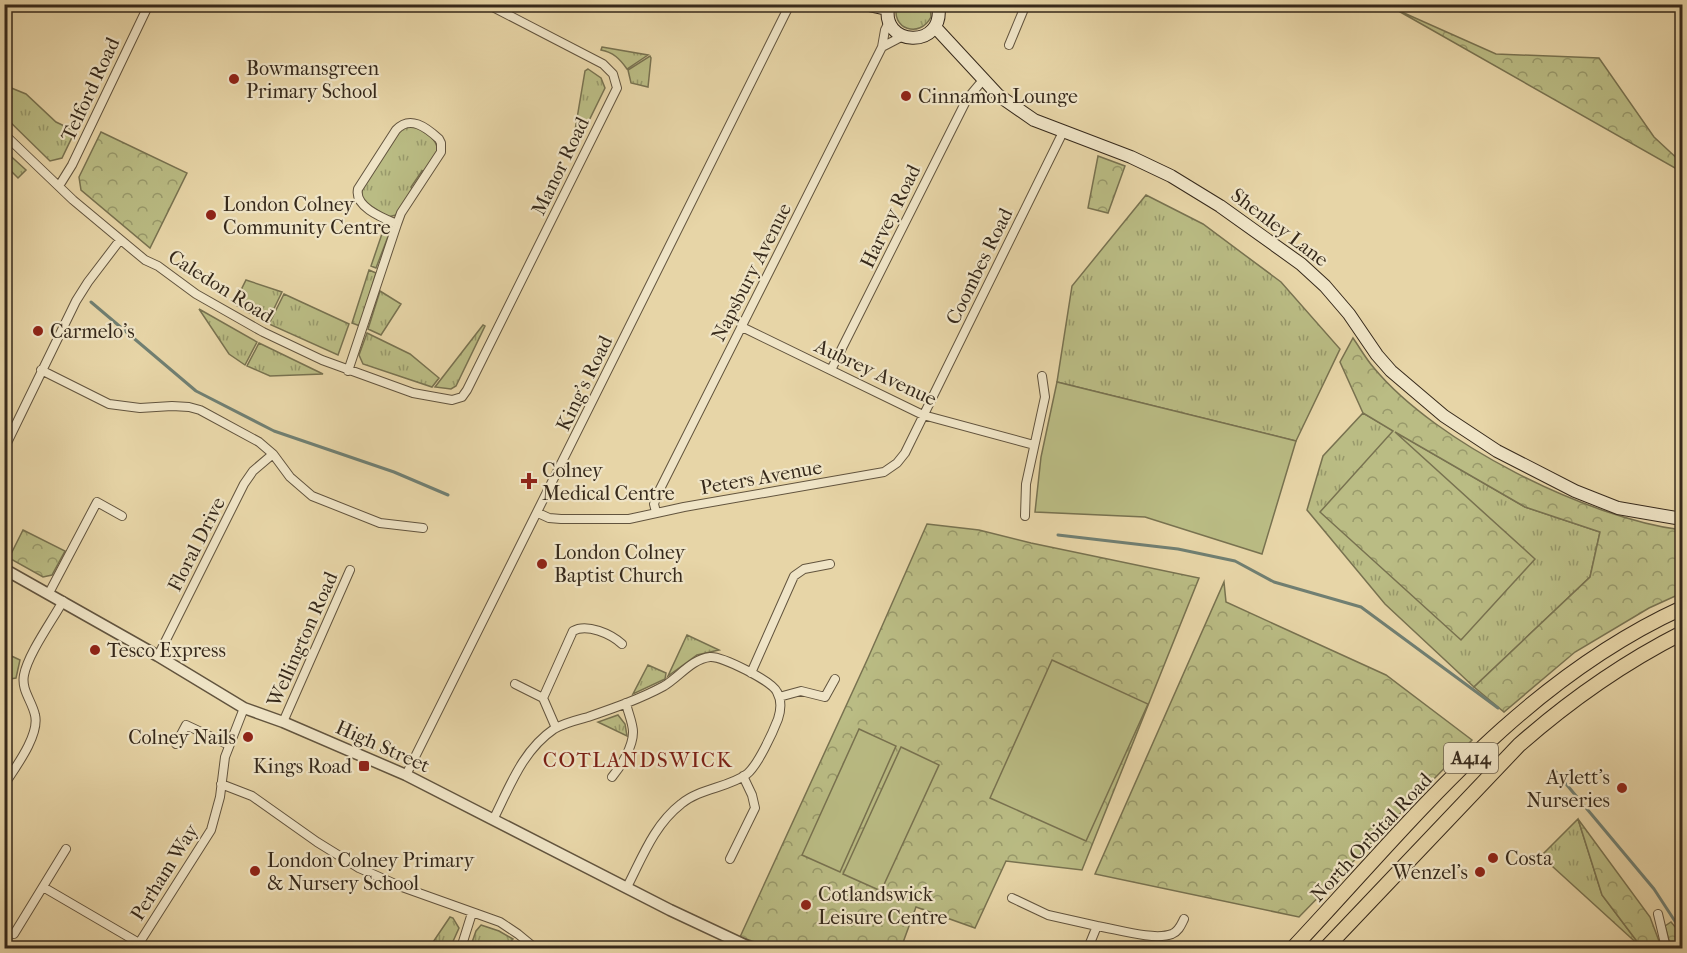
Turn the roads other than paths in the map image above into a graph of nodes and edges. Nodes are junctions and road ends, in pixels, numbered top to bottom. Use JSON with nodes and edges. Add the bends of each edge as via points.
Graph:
{"nodes":[{"id":1,"x":149,"y":4,"type":"edge"},
{"id":2,"x":488,"y":4,"type":"edge"},
{"id":3,"x":790,"y":4,"type":"edge"},
{"id":4,"x":864,"y":4,"type":"edge"},
{"id":5,"x":938,"y":4,"type":"edge"},
{"id":6,"x":1026,"y":4,"type":"edge"},
{"id":7,"x":888,"y":12,"type":"edge"},
{"id":8,"x":935,"y":27,"type":"junction"},
{"id":9,"x":903,"y":36,"type":"junction"},
{"id":10,"x":1009,"y":45,"type":"dead end"},
{"id":11,"x":882,"y":47,"type":"junction"},
{"id":12,"x":983,"y":80,"type":"junction"},
{"id":13,"x":1063,"y":132,"type":"junction"},
{"id":14,"x":4,"y":134,"type":"edge"},
{"id":15,"x":59,"y":186,"type":"junction"},
{"id":16,"x":397,"y":224,"type":"junction"},
{"id":17,"x":120,"y":240,"type":"junction"},
{"id":18,"x":742,"y":327,"type":"junction"},
{"id":19,"x":42,"y":370,"type":"junction"},
{"id":20,"x":348,"y":370,"type":"junction"},
{"id":21,"x":831,"y":370,"type":"junction"},
{"id":22,"x":1042,"y":376,"type":"dead end"},
{"id":23,"x":458,"y":399,"type":"joint"},
{"id":24,"x":924,"y":415,"type":"junction"},
{"id":25,"x":1034,"y":445,"type":"junction"},
{"id":26,"x":4,"y":449,"type":"edge"},
{"id":27,"x":273,"y":454,"type":"junction"},
{"id":28,"x":656,"y":512,"type":"junction"},
{"id":29,"x":538,"y":513,"type":"junction"},
{"id":30,"x":122,"y":516,"type":"dead end"},
{"id":31,"x":1025,"y":516,"type":"dead end"},
{"id":32,"x":1683,"y":519,"type":"edge"},
{"id":33,"x":423,"y":528,"type":"dead end"},
{"id":34,"x":830,"y":564,"type":"dead end"},
{"id":35,"x":4,"y":569,"type":"edge"},
{"id":36,"x":350,"y":570,"type":"dead end"},
{"id":37,"x":49,"y":593,"type":"junction"},
{"id":38,"x":63,"y":601,"type":"junction"},
{"id":39,"x":1683,"y":608,"type":"edge"},
{"id":40,"x":1683,"y":633,"type":"edge"},
{"id":41,"x":622,"y":644,"type":"dead end"},
{"id":42,"x":158,"y":656,"type":"junction"},
{"id":43,"x":752,"y":673,"type":"junction"},
{"id":44,"x":835,"y":679,"type":"dead end"},
{"id":45,"x":515,"y":684,"type":"dead end"},
{"id":46,"x":779,"y":697,"type":"junction"},
{"id":47,"x":543,"y":698,"type":"junction"},
{"id":48,"x":626,"y":703,"type":"junction"},
{"id":49,"x":244,"y":708,"type":"junction"},
{"id":50,"x":283,"y":722,"type":"junction"},
{"id":51,"x":556,"y":728,"type":"junction"},
{"id":52,"x":176,"y":744,"type":"dead end"},
{"id":53,"x":229,"y":745,"type":"junction"},
{"id":54,"x":406,"y":775,"type":"junction"},
{"id":55,"x":743,"y":776,"type":"junction"},
{"id":56,"x":612,"y":777,"type":"dead end"},
{"id":57,"x":221,"y":784,"type":"junction"},
{"id":58,"x":4,"y":785,"type":"edge"},
{"id":59,"x":494,"y":818,"type":"junction"},
{"id":60,"x":66,"y":849,"type":"dead end"},
{"id":61,"x":730,"y":859,"type":"dead end"},
{"id":62,"x":43,"y":886,"type":"junction"},
{"id":63,"x":627,"y":887,"type":"junction"},
{"id":64,"x":1012,"y":898,"type":"dead end"},
{"id":65,"x":472,"y":913,"type":"junction"},
{"id":66,"x":1658,"y":915,"type":"dead end"},
{"id":67,"x":1184,"y":919,"type":"dead end"},
{"id":68,"x":1097,"y":926,"type":"junction"},
{"id":69,"x":14,"y":934,"type":"dead end"},
{"id":70,"x":138,"y":946,"type":"edge"},
{"id":71,"x":461,"y":948,"type":"edge"},
{"id":72,"x":535,"y":948,"type":"edge"},
{"id":73,"x":752,"y":948,"type":"edge"},
{"id":74,"x":1088,"y":948,"type":"edge"},
{"id":75,"x":1293,"y":948,"type":"edge"},
{"id":76,"x":1326,"y":948,"type":"edge"},
{"id":77,"x":1666,"y":948,"type":"edge"}],
"edges":[{"from":1,"to":15,"type":"street","name":"Telford Road"},
{"from":2,"to":23,"type":"street","name":"Manor Road","via":[[603,64],[613,74],[617,88],[467,390]]},
{"from":3,"to":29,"type":"street","name":"King's Road"},
{"from":4,"to":7,"type":"main road"},
{"from":5,"to":8,"type":"main road"},
{"from":6,"to":10,"type":"street"},
{"from":7,"to":9,"type":"main road","via":[[895,31]]},
{"from":7,"to":11,"type":"street","name":"Napsbury Avenue"},
{"from":8,"to":9,"type":"main road","via":[[916,39]]},
{"from":8,"to":12,"type":"main road","name":"Shenley Lane"},
{"from":9,"to":11,"type":"street"},
{"from":11,"to":18,"type":"street","name":"Napsbury Avenue"},
{"from":12,"to":13,"type":"main road","name":"Shenley Lane","via":[[1034,120]]},
{"from":12,"to":21,"type":"street","name":"Harvey Road","via":[[967,99]]},
{"from":13,"to":24,"type":"street","name":"Coombes Road"},
{"from":13,"to":32,"type":"main road","name":"Shenley Lane","via":[[1171,176],[1301,264],[1325,286],[1404,384],[1497,451],[1605,504]]},
{"from":14,"to":15,"type":"street","name":"Caledon Road"},
{"from":15,"to":17,"type":"street","name":"Caledon Road"},
{"from":16,"to":16,"type":"street","via":[[362,204],[356,193],[396,130],[412,122],[438,139],[441,152]]},
{"from":16,"to":20,"type":"street"},
{"from":17,"to":19,"type":"street","via":[[76,301]]},
{"from":17,"to":20,"type":"street","name":"Caledon Road","via":[[227,313]]},
{"from":18,"to":21,"type":"street","name":"Aubrey Avenue"},
{"from":18,"to":28,"type":"street","name":"Napsbury Avenue","via":[[657,495]]},
{"from":19,"to":26,"type":"street"},
{"from":19,"to":27,"type":"street","via":[[109,404],[200,410],[251,436]]},
{"from":20,"to":23,"type":"street","name":"Caledon Road","via":[[413,393]]},
{"from":21,"to":24,"type":"street","name":"Aubrey Avenue"},
{"from":22,"to":25,"type":"street","via":[[1046,397]]},
{"from":24,"to":25,"type":"street","name":"Aubrey Avenue"},
{"from":24,"to":28,"type":"street","name":"Peters Avenue","via":[[905,453],[884,472]]},
{"from":25,"to":31,"type":"street","via":[[1026,484]]},
{"from":27,"to":33,"type":"street","via":[[312,496],[380,523]]},
{"from":27,"to":42,"type":"street","name":"Floral Drive","via":[[244,484]]},
{"from":28,"to":29,"type":"street","name":"Peters Avenue","via":[[622,519],[561,519]]},
{"from":29,"to":54,"type":"street","name":"King's Road"},
{"from":30,"to":37,"type":"street","via":[[97,502]]},
{"from":34,"to":43,"type":"street","via":[[804,569],[794,576]]},
{"from":35,"to":37,"type":"street","name":"High Street"},
{"from":36,"to":50,"type":"street","name":"Wellington Road"},
{"from":37,"to":38,"type":"street","name":"High Street"},
{"from":38,"to":42,"type":"street","name":"High Street"},
{"from":38,"to":58,"type":"street","via":[[26,667],[24,686],[36,725]]},
{"from":39,"to":75,"type":"highway","name":"North Orbital Road","number":"A414","via":[[1595,656],[1509,722]]},
{"from":40,"to":76,"type":"highway","number":"A414","via":[[1586,690],[1519,745]]},
{"from":41,"to":47,"type":"street","via":[[612,636],[586,628],[573,631]]},
{"from":42,"to":49,"type":"street","name":"High Street"},
{"from":43,"to":46,"type":"street","via":[[774,687]]},
{"from":43,"to":48,"type":"street","via":[[715,657],[705,658],[663,686]]},
{"from":44,"to":46,"type":"street","via":[[825,697],[801,690]]},
{"from":45,"to":47,"type":"street"},
{"from":46,"to":55,"type":"street","via":[[777,720],[753,767]]},
{"from":47,"to":51,"type":"street"},
{"from":48,"to":51,"type":"street"},
{"from":48,"to":56,"type":"street","via":[[632,737]]},
{"from":49,"to":50,"type":"street","name":"High Street"},
{"from":49,"to":53,"type":"street","name":"Perham Way"},
{"from":50,"to":54,"type":"street","name":"High Street"},
{"from":51,"to":59,"type":"street","via":[[535,744],[525,758]]},
{"from":52,"to":53,"type":"street","via":[[186,725]]},
{"from":53,"to":57,"type":"street","name":"Perham Way"},
{"from":54,"to":59,"type":"street","name":"High Street"},
{"from":55,"to":61,"type":"street","via":[[755,808]]},
{"from":55,"to":63,"type":"street","via":[[693,796],[672,811],[647,847]]},
{"from":57,"to":65,"type":"street","via":[[252,796],[359,868]]},
{"from":57,"to":70,"type":"street","name":"Perham Way","via":[[211,830]]},
{"from":59,"to":63,"type":"street","name":"High Street"},
{"from":60,"to":62,"type":"street"},
{"from":62,"to":69,"type":"street"},
{"from":62,"to":70,"type":"street"},
{"from":63,"to":73,"type":"street","name":"High Street"},
{"from":64,"to":68,"type":"street","via":[[1048,915]]},
{"from":65,"to":71,"type":"street"},
{"from":65,"to":72,"type":"street","via":[[509,927]]},
{"from":66,"to":77,"type":"street"},
{"from":67,"to":68,"type":"street","via":[[1177,931],[1169,934]]},
{"from":68,"to":74,"type":"street"}]}
